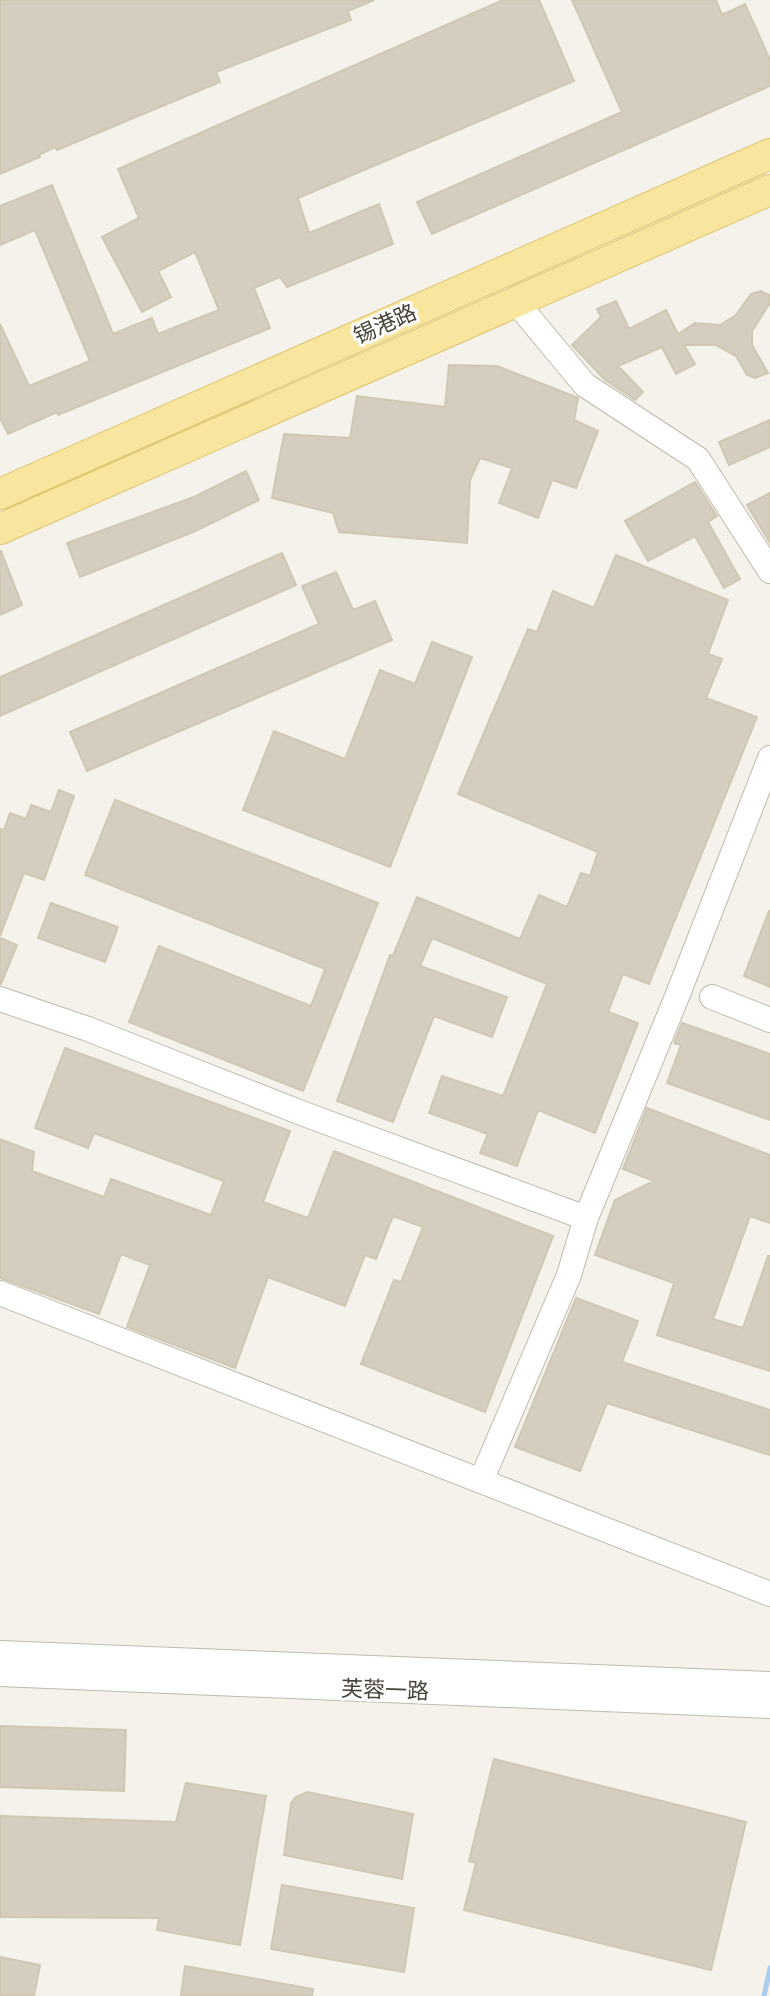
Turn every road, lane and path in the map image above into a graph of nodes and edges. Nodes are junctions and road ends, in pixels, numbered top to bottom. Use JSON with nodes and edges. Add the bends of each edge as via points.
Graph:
{"nodes":[{"id":1,"x":770,"y":154,"type":"edge"},
{"id":2,"x":770,"y":190,"type":"edge"},
{"id":3,"x":516,"y":302,"type":"junction"},
{"id":4,"x":1,"y":490,"type":"edge"},
{"id":5,"x":0,"y":529,"type":"edge"},
{"id":6,"x":770,"y":571,"type":"edge"},
{"id":7,"x":770,"y":758,"type":"edge"},
{"id":8,"x":712,"y":997,"type":"dead end"},
{"id":9,"x":0,"y":999,"type":"edge"},
{"id":10,"x":770,"y":1020,"type":"edge"},
{"id":11,"x":586,"y":1218,"type":"junction"},
{"id":12,"x":0,"y":1293,"type":"edge"},
{"id":13,"x":481,"y":1481,"type":"junction"},
{"id":14,"x":770,"y":1594,"type":"edge"},
{"id":15,"x":0,"y":1653,"type":"edge"},
{"id":16,"x":0,"y":1674,"type":"edge"},
{"id":17,"x":770,"y":1684,"type":"edge"},
{"id":18,"x":770,"y":1706,"type":"edge"}],
"edges":[{"from":1,"to":4,"type":"main road","name":"锡港路"},
{"from":2,"to":3,"type":"main road","name":"锡港路"},
{"from":3,"to":5,"type":"main road","name":"锡港路"},
{"from":3,"to":6,"type":"street","via":[[585,385],[698,459]]},
{"from":7,"to":11,"type":"street"},
{"from":8,"to":10,"type":"street"},
{"from":9,"to":11,"type":"street"},
{"from":11,"to":13,"type":"street","via":[[569,1275]]},
{"from":12,"to":13,"type":"street"},
{"from":13,"to":14,"type":"street"},
{"from":15,"to":17,"type":"street","name":"芙蓉一路"},
{"from":16,"to":18,"type":"street","name":"芙蓉一路"}]}
